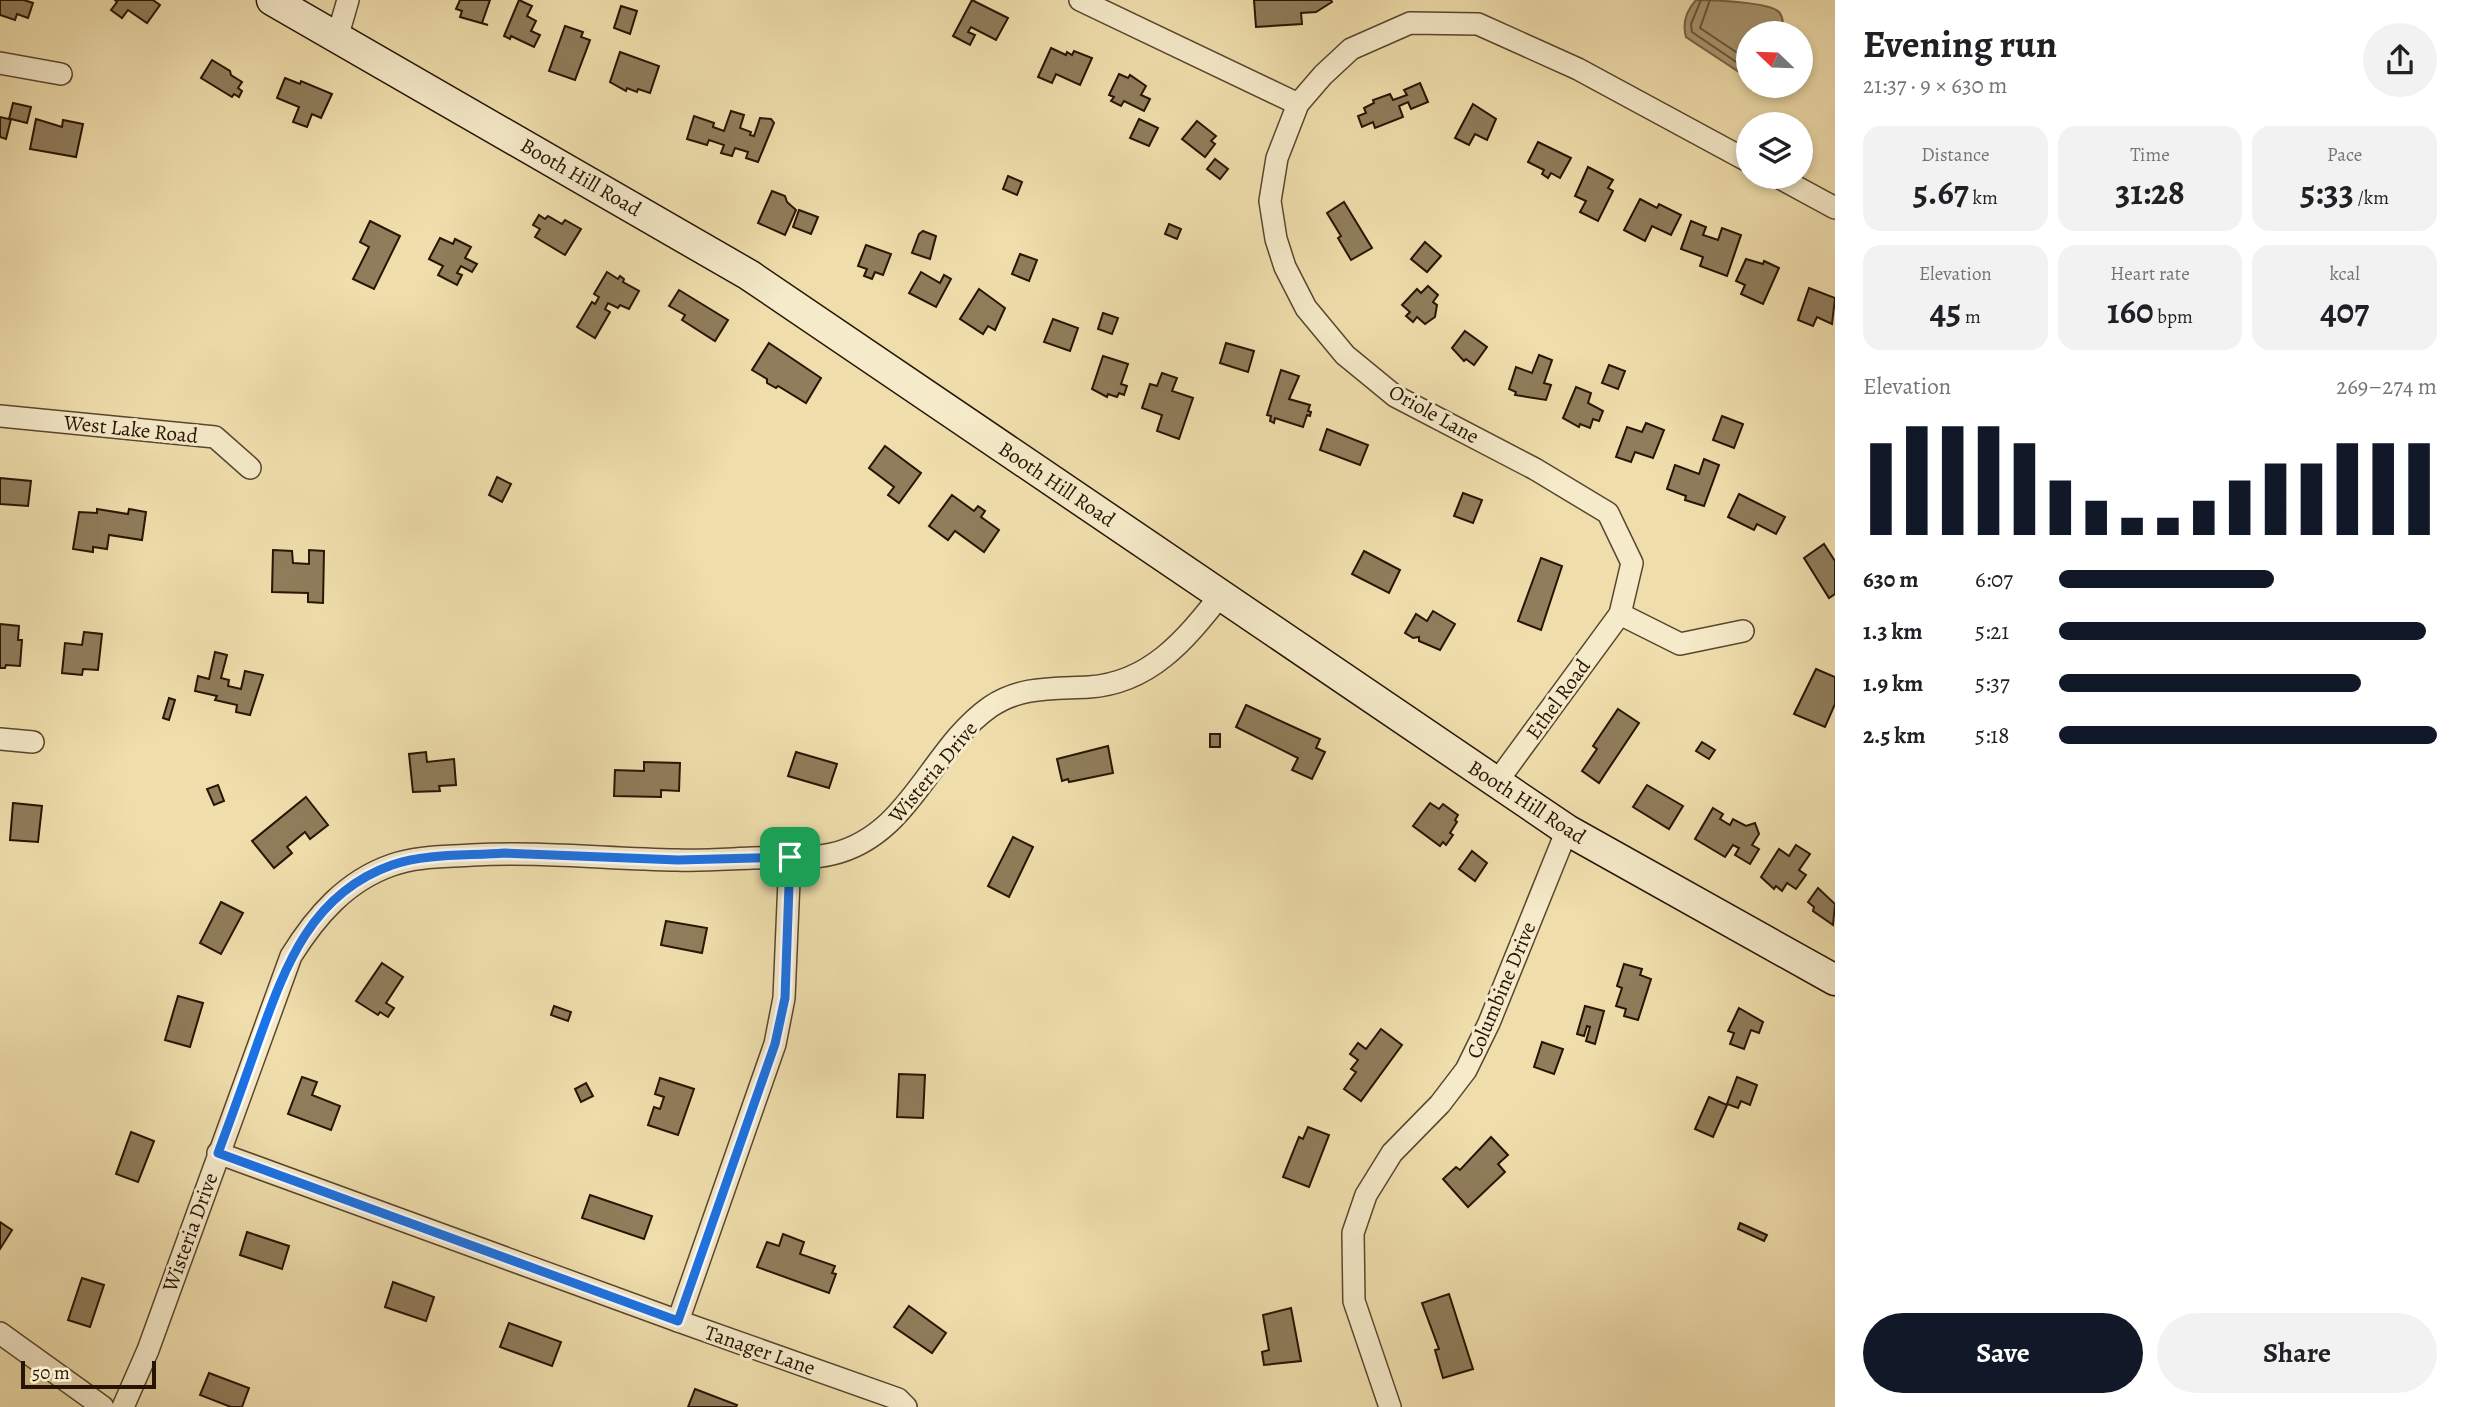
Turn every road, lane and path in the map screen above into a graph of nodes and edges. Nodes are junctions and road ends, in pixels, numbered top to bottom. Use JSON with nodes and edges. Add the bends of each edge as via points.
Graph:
{"nodes":[{"id":1,"x":272,"y":0,"type":"edge"},
{"id":2,"x":348,"y":0,"type":"edge"},
{"id":3,"x":1080,"y":0,"type":"edge"},
{"id":4,"x":337,"y":38,"type":"junction"},
{"id":5,"x":0,"y":64,"type":"edge"},
{"id":6,"x":61,"y":74,"type":"dead end"},
{"id":7,"x":1298,"y":104,"type":"junction"},
{"id":8,"x":1736,"y":155,"type":"edge"},
{"id":9,"x":1799,"y":189,"type":"edge"},
{"id":10,"x":1835,"y":208,"type":"edge"},
{"id":11,"x":0,"y":415,"type":"edge"},
{"id":12,"x":250,"y":468,"type":"dead end"},
{"id":13,"x":1220,"y":596,"type":"junction"},
{"id":14,"x":1620,"y":614,"type":"junction"},
{"id":15,"x":1743,"y":631,"type":"dead end"},
{"id":16,"x":0,"y":739,"type":"edge"},
{"id":17,"x":33,"y":742,"type":"dead end"},
{"id":18,"x":1496,"y":783,"type":"junction"},
{"id":19,"x":1567,"y":830,"type":"junction"},
{"id":20,"x":790,"y":857,"type":"junction"},
{"id":21,"x":1835,"y":980,"type":"edge"},
{"id":22,"x":218,"y":1153,"type":"junction"},
{"id":23,"x":678,"y":1321,"type":"junction"},
{"id":24,"x":0,"y":1333,"type":"edge"},
{"id":25,"x":103,"y":1407,"type":"edge"},
{"id":26,"x":123,"y":1407,"type":"edge"},
{"id":27,"x":906,"y":1407,"type":"edge"},
{"id":28,"x":1390,"y":1407,"type":"edge"}],
"edges":[{"from":1,"to":4,"type":"street","name":"Booth Hill Road"},
{"from":2,"to":4,"type":"street"},
{"from":3,"to":7,"type":"street"},
{"from":4,"to":13,"type":"street","name":"Booth Hill Road","via":[[749,275]]},
{"from":5,"to":6,"type":"street"},
{"from":7,"to":8,"type":"street","name":"Oriole Lane","via":[[1351,49],[1410,23],[1478,24],[1578,69]]},
{"from":7,"to":14,"type":"street","name":"Oriole Lane","via":[[1277,158],[1270,201],[1285,267],[1306,308],[1345,355],[1395,396],[1608,513],[1632,563]]},
{"from":9,"to":10,"type":"street"},
{"from":11,"to":12,"type":"street","name":"West Lake Road","via":[[215,437]]},
{"from":13,"to":18,"type":"street","name":"Booth Hill Road"},
{"from":13,"to":20,"type":"street","name":"Wisteria Drive","via":[[1182,642],[1132,678],[1090,687],[1046,688],[991,706],[961,732],[888,826],[857,847],[829,855]]},
{"from":14,"to":15,"type":"street","via":[[1680,644]]},
{"from":14,"to":18,"type":"street","name":"Ethel Road"},
{"from":16,"to":17,"type":"street"},
{"from":18,"to":19,"type":"street","name":"Booth Hill Road"},
{"from":19,"to":21,"type":"street","name":"Booth Hill Road"},
{"from":19,"to":28,"type":"street","name":"Columbine Drive","via":[[1466,1070],[1392,1153],[1366,1195],[1353,1233],[1354,1301]]},
{"from":20,"to":22,"type":"street","name":"Wisteria Drive","via":[[678,860],[504,853],[393,864],[362,880],[334,899],[291,957]]},
{"from":20,"to":23,"type":"street","via":[[785,998],[775,1044]]},
{"from":22,"to":23,"type":"street","name":"Tanager Lane"},
{"from":22,"to":26,"type":"street","name":"Wisteria Drive"},
{"from":23,"to":27,"type":"street","name":"Tanager Lane","via":[[898,1399]]},
{"from":24,"to":25,"type":"street"}]}
